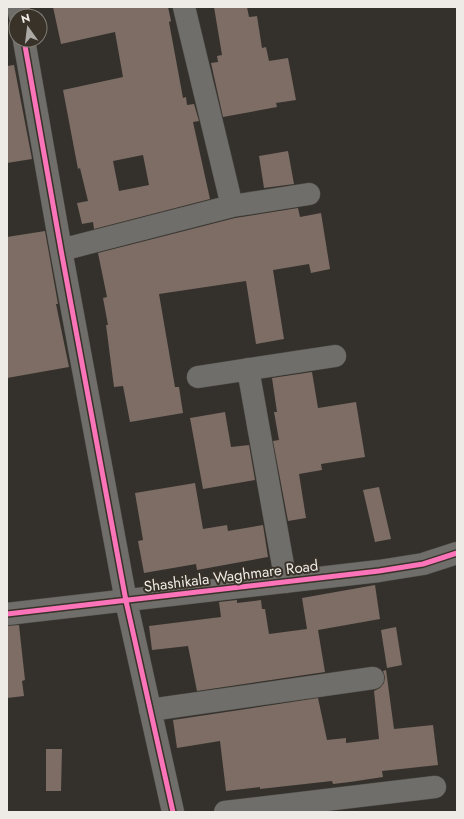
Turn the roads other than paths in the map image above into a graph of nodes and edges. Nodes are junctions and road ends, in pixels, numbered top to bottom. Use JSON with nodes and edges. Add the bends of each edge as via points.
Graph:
{"nodes":[{"id":1,"x":184,"y":7,"type":"edge"},
{"id":2,"x":25,"y":48,"type":"edge"},
{"id":3,"x":309,"y":194,"type":"dead end"},
{"id":4,"x":232,"y":206,"type":"junction"},
{"id":5,"x":61,"y":250,"type":"junction"},
{"id":6,"x":335,"y":356,"type":"dead end"},
{"id":7,"x":248,"y":369,"type":"junction"},
{"id":8,"x":198,"y":377,"type":"dead end"},
{"id":9,"x":457,"y":553,"type":"edge"},
{"id":10,"x":286,"y":582,"type":"junction"},
{"id":11,"x":126,"y":601,"type":"junction"},
{"id":12,"x":7,"y":614,"type":"edge"},
{"id":13,"x":373,"y":678,"type":"dead end"},
{"id":14,"x":150,"y":710,"type":"junction"},
{"id":15,"x":435,"y":788,"type":"dead end"},
{"id":16,"x":173,"y":812,"type":"edge"},
{"id":17,"x":225,"y":812,"type":"edge"}],
"edges":[{"from":1,"to":4,"type":"street"},
{"from":2,"to":5,"type":"street"},
{"from":3,"to":4,"type":"street"},
{"from":4,"to":5,"type":"street"},
{"from":5,"to":11,"type":"street"},
{"from":6,"to":7,"type":"street"},
{"from":7,"to":8,"type":"street"},
{"from":7,"to":10,"type":"street"},
{"from":9,"to":10,"type":"street","name":"Shashikala Waghmare Road","via":[[423,564]]},
{"from":10,"to":11,"type":"street","name":"Shashikala Waghmare Road"},
{"from":11,"to":12,"type":"street","name":"Shashikala Waghmare Road"},
{"from":11,"to":14,"type":"street"},
{"from":13,"to":14,"type":"street"},
{"from":14,"to":16,"type":"street"},
{"from":15,"to":17,"type":"street"}]}
